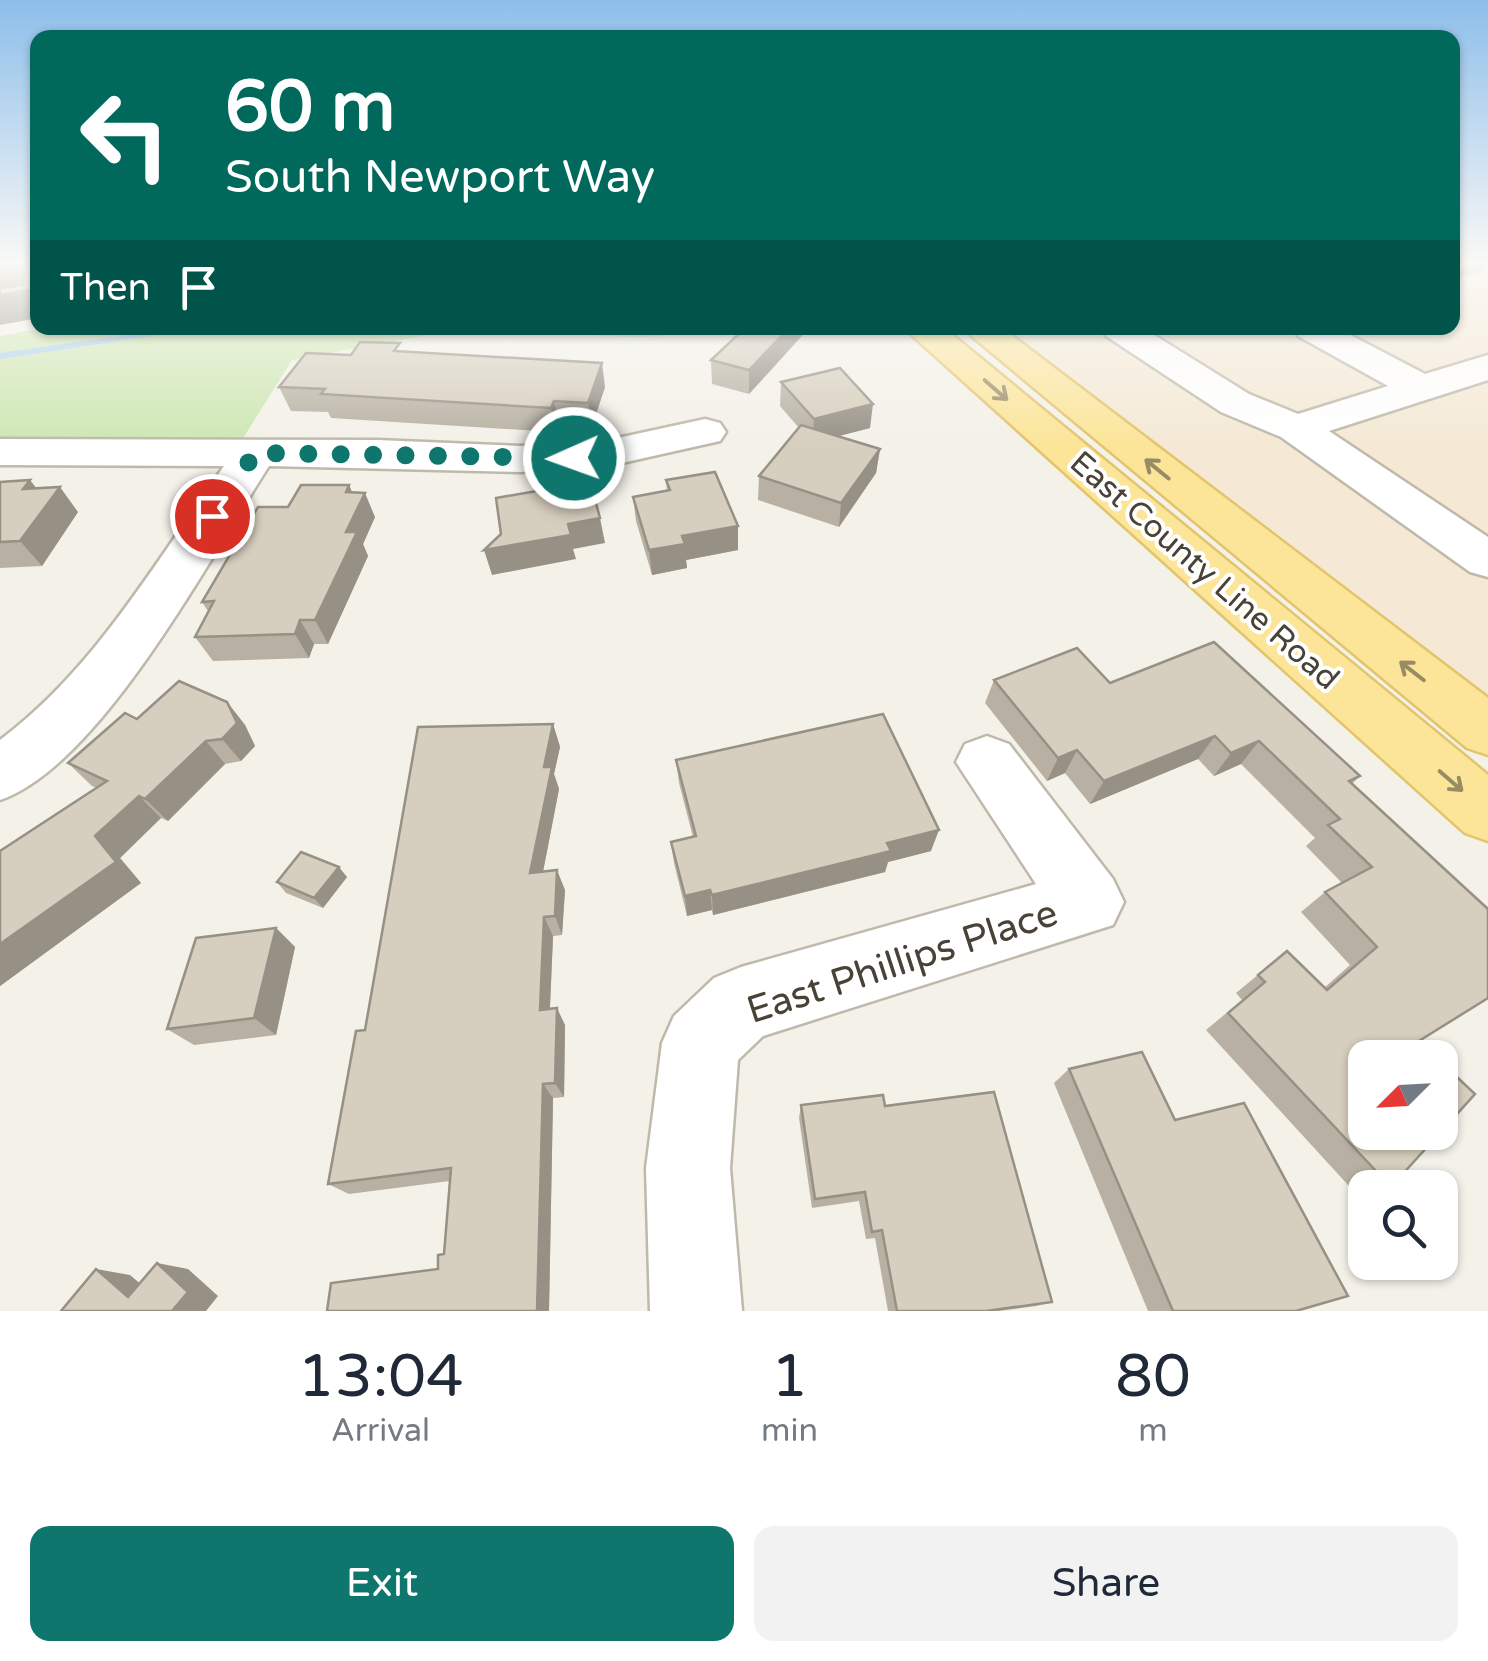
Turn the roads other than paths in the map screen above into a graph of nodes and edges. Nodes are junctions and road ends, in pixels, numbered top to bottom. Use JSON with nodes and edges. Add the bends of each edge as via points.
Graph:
{"nodes":[{"id":1,"x":930,"y":335,"type":"edge"},
{"id":2,"x":989,"y":335,"type":"edge"},
{"id":3,"x":1130,"y":335,"type":"edge"},
{"id":4,"x":1324,"y":335,"type":"edge"},
{"id":5,"x":1488,"y":367,"type":"edge"},
{"id":6,"x":1422,"y":388,"type":"junction"},
{"id":7,"x":1296,"y":428,"type":"junction"},
{"id":8,"x":705,"y":432,"type":"dead end"},
{"id":9,"x":0,"y":452,"type":"edge"},
{"id":10,"x":255,"y":453,"type":"junction"},
{"id":11,"x":1488,"y":560,"type":"edge"},
{"id":12,"x":1488,"y":731,"type":"edge"},
{"id":13,"x":987,"y":762,"type":"dead end"},
{"id":14,"x":0,"y":774,"type":"edge"},
{"id":15,"x":1488,"y":813,"type":"edge"},
{"id":16,"x":696,"y":1311,"type":"edge"}],
"edges":[{"from":1,"to":15,"type":"main road","name":"East County Line Road","one_way":true},
{"from":12,"to":2,"type":"main road","name":"East County Line Road","one_way":true},
{"from":3,"to":7,"type":"street","via":[[1234,403]]},
{"from":4,"to":6,"type":"street"},
{"from":5,"to":6,"type":"street"},
{"from":6,"to":7,"type":"street"},
{"from":7,"to":11,"type":"street"},
{"from":8,"to":10,"type":"street","via":[[574,458]]},
{"from":9,"to":10,"type":"street"},
{"from":10,"to":14,"type":"street","via":[[86,698]]},
{"from":13,"to":16,"type":"street","name":"East Phillips Place","via":[[1088,902],[740,1005],[701,1043],[688,1168]]}]}
